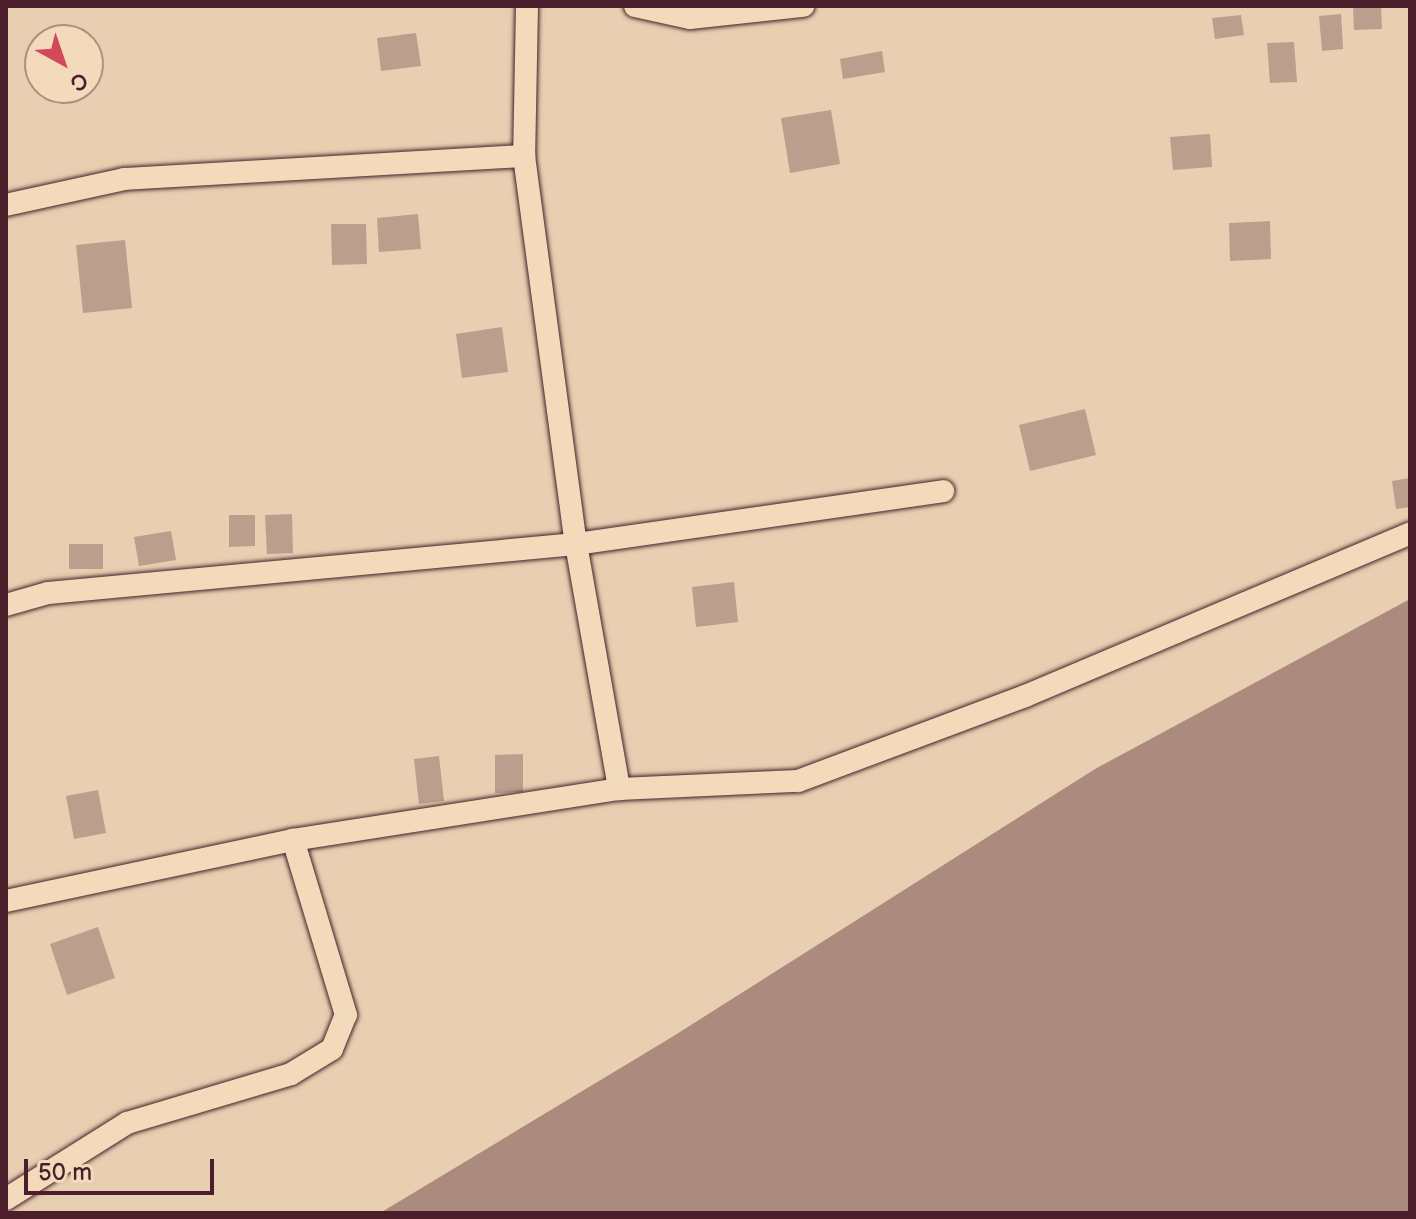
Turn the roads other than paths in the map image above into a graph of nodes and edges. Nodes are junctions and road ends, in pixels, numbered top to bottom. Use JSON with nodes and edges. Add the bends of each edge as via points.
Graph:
{"nodes":[{"id":1,"x":527,"y":6,"type":"edge"},
{"id":2,"x":635,"y":6,"type":"edge"},
{"id":3,"x":803,"y":6,"type":"edge"},
{"id":4,"x":524,"y":156,"type":"junction"},
{"id":5,"x":6,"y":205,"type":"edge"},
{"id":6,"x":943,"y":491,"type":"dead end"},
{"id":7,"x":1410,"y":533,"type":"edge"},
{"id":8,"x":576,"y":544,"type":"junction"},
{"id":9,"x":6,"y":605,"type":"edge"},
{"id":10,"x":619,"y":789,"type":"junction"},
{"id":11,"x":293,"y":840,"type":"junction"},
{"id":12,"x":6,"y":901,"type":"edge"},
{"id":13,"x":6,"y":1199,"type":"edge"}],
"edges":[{"from":1,"to":4,"type":"street"},
{"from":2,"to":3,"type":"street","via":[[690,18]]},
{"from":4,"to":5,"type":"street","via":[[124,179]]},
{"from":4,"to":8,"type":"street"},
{"from":6,"to":8,"type":"street"},
{"from":7,"to":10,"type":"street","via":[[1025,696],[798,781]]},
{"from":8,"to":9,"type":"street","via":[[48,593]]},
{"from":8,"to":10,"type":"street"},
{"from":10,"to":11,"type":"street"},
{"from":11,"to":12,"type":"street"},
{"from":11,"to":13,"type":"street","via":[[346,1015],[332,1049],[291,1074],[127,1123]]}]}
